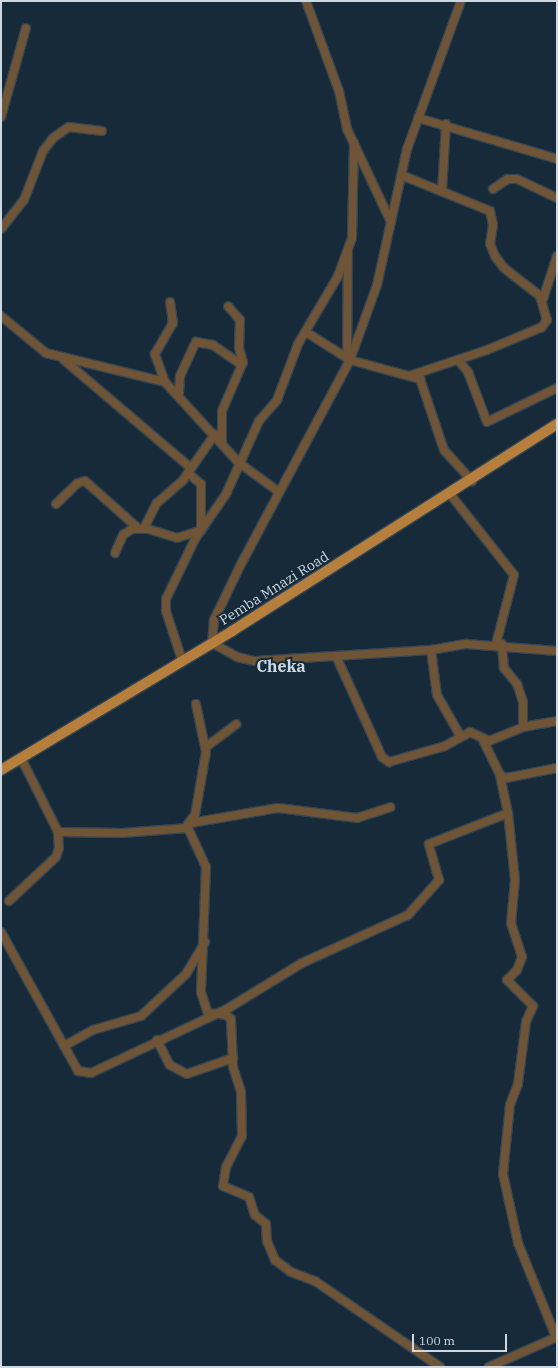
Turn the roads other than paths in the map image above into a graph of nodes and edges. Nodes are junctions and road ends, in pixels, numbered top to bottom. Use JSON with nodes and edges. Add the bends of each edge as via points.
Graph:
{"nodes":[{"id":1,"x":306,"y":1,"type":"edge"},
{"id":2,"x":461,"y":1,"type":"edge"},
{"id":3,"x":26,"y":28,"type":"dead end"},
{"id":4,"x":1,"y":117,"type":"edge"},
{"id":5,"x":418,"y":118,"type":"junction"},
{"id":6,"x":446,"y":124,"type":"junction"},
{"id":7,"x":102,"y":131,"type":"dead end"},
{"id":8,"x":354,"y":143,"type":"junction"},
{"id":9,"x":557,"y":159,"type":"edge"},
{"id":10,"x":401,"y":175,"type":"junction"},
{"id":11,"x":493,"y":189,"type":"dead end"},
{"id":12,"x":442,"y":191,"type":"junction"},
{"id":13,"x":557,"y":198,"type":"edge"},
{"id":14,"x":391,"y":222,"type":"junction"},
{"id":15,"x":1,"y":229,"type":"edge"},
{"id":16,"x":348,"y":248,"type":"junction"},
{"id":17,"x":557,"y":256,"type":"edge"},
{"id":18,"x":543,"y":299,"type":"junction"},
{"id":19,"x":170,"y":302,"type":"dead end"},
{"id":20,"x":228,"y":306,"type":"dead end"},
{"id":21,"x":1,"y":316,"type":"edge"},
{"id":22,"x":306,"y":332,"type":"junction"},
{"id":23,"x":348,"y":358,"type":"junction"},
{"id":24,"x":63,"y":360,"type":"junction"},
{"id":25,"x":458,"y":360,"type":"junction"},
{"id":26,"x":242,"y":365,"type":"junction"},
{"id":27,"x":412,"y":375,"type":"junction"},
{"id":28,"x":165,"y":382,"type":"junction"},
{"id":29,"x":557,"y":388,"type":"edge"},
{"id":30,"x":179,"y":394,"type":"junction"},
{"id":31,"x":557,"y":424,"type":"edge"},
{"id":32,"x":215,"y":434,"type":"junction"},
{"id":33,"x":222,"y":443,"type":"junction"},
{"id":34,"x":238,"y":462,"type":"junction"},
{"id":35,"x":190,"y":470,"type":"junction"},
{"id":36,"x":472,"y":481,"type":"junction"},
{"id":37,"x":279,"y":492,"type":"junction"},
{"id":38,"x":450,"y":494,"type":"junction"},
{"id":39,"x":56,"y":504,"type":"dead end"},
{"id":40,"x":141,"y":528,"type":"junction"},
{"id":41,"x":201,"y":530,"type":"junction"},
{"id":42,"x":115,"y":554,"type":"dead end"},
{"id":43,"x":212,"y":643,"type":"junction"},
{"id":44,"x":499,"y":644,"type":"junction"},
{"id":45,"x":431,"y":650,"type":"junction"},
{"id":46,"x":557,"y":651,"type":"edge"},
{"id":47,"x":336,"y":656,"type":"junction"},
{"id":48,"x":182,"y":660,"type":"junction"},
{"id":49,"x":196,"y":704,"type":"dead end"},
{"id":50,"x":557,"y":721,"type":"edge"},
{"id":51,"x":236,"y":724,"type":"dead end"},
{"id":52,"x":523,"y":727,"type":"junction"},
{"id":53,"x":461,"y":737,"type":"junction"},
{"id":54,"x":484,"y":740,"type":"junction"},
{"id":55,"x":206,"y":747,"type":"junction"},
{"id":56,"x":22,"y":760,"type":"junction"},
{"id":57,"x":557,"y":768,"type":"edge"},
{"id":58,"x":1,"y":770,"type":"edge"},
{"id":59,"x":500,"y":775,"type":"junction"},
{"id":60,"x":390,"y":807,"type":"dead end"},
{"id":61,"x":508,"y":813,"type":"junction"},
{"id":62,"x":188,"y":824,"type":"junction"},
{"id":63,"x":58,"y":832,"type":"junction"},
{"id":64,"x":9,"y":902,"type":"dead end"},
{"id":65,"x":1,"y":932,"type":"edge"},
{"id":66,"x":205,"y":942,"type":"junction"},
{"id":67,"x":215,"y":1016,"type":"junction"},
{"id":68,"x":157,"y":1040,"type":"junction"},
{"id":69,"x":64,"y":1046,"type":"junction"},
{"id":70,"x":233,"y":1058,"type":"junction"},
{"id":71,"x":556,"y":1337,"type":"edge"},
{"id":72,"x":502,"y":1365,"type":"edge"},
{"id":73,"x":440,"y":1367,"type":"edge"},
{"id":74,"x":489,"y":1367,"type":"edge"}],
"edges":[{"from":1,"to":8,"type":"street"},
{"from":2,"to":5,"type":"street"},
{"from":3,"to":4,"type":"street"},
{"from":5,"to":6,"type":"street"},
{"from":5,"to":10,"type":"street"},
{"from":6,"to":9,"type":"street"},
{"from":6,"to":12,"type":"street"},
{"from":7,"to":15,"type":"street","via":[[69,127],[53,138],[43,151],[24,200]]},
{"from":8,"to":14,"type":"street"},
{"from":8,"to":16,"type":"street","via":[[353,228]]},
{"from":10,"to":12,"type":"street"},
{"from":10,"to":14,"type":"street"},
{"from":11,"to":13,"type":"street","via":[[508,179],[516,179]]},
{"from":12,"to":18,"type":"street","via":[[490,211],[493,224],[490,244],[495,256]]},
{"from":14,"to":23,"type":"street","via":[[377,285]]},
{"from":16,"to":22,"type":"street","via":[[332,290]]},
{"from":16,"to":23,"type":"street"},
{"from":17,"to":18,"type":"street"},
{"from":18,"to":25,"type":"street","via":[[547,320],[542,327]]},
{"from":19,"to":28,"type":"street","via":[[173,323],[155,354]]},
{"from":20,"to":26,"type":"street","via":[[240,320]]},
{"from":21,"to":24,"type":"street","via":[[27,340]]},
{"from":22,"to":23,"type":"street"},
{"from":22,"to":34,"type":"street","via":[[277,400],[259,421]]},
{"from":23,"to":27,"type":"street"},
{"from":23,"to":37,"type":"street"},
{"from":24,"to":28,"type":"street"},
{"from":24,"to":35,"type":"street"},
{"from":25,"to":27,"type":"street","via":[[437,364]]},
{"from":25,"to":29,"type":"street","via":[[468,372],[487,422]]},
{"from":26,"to":30,"type":"street","via":[[212,345],[196,342],[180,376]]},
{"from":26,"to":33,"type":"street","via":[[222,411]]},
{"from":27,"to":36,"type":"street","via":[[424,386],[444,450]]},
{"from":28,"to":30,"type":"street"},
{"from":30,"to":32,"type":"street"},
{"from":31,"to":36,"type":"main road","name":"Pemba Mnazi Road"},
{"from":32,"to":33,"type":"street"},
{"from":32,"to":35,"type":"street"},
{"from":33,"to":34,"type":"street"},
{"from":34,"to":37,"type":"street"},
{"from":34,"to":41,"type":"street","via":[[226,494]]},
{"from":35,"to":40,"type":"street","via":[[156,503]]},
{"from":35,"to":41,"type":"street","via":[[201,484]]},
{"from":36,"to":38,"type":"main road","name":"Pemba Mnazi Road"},
{"from":37,"to":43,"type":"street","via":[[217,613]]},
{"from":38,"to":43,"type":"main road","name":"Pemba Mnazi Road"},
{"from":38,"to":44,"type":"street","via":[[514,575]]},
{"from":39,"to":40,"type":"street","via":[[78,483],[85,481]]},
{"from":40,"to":41,"type":"street","via":[[177,538]]},
{"from":40,"to":42,"type":"street","via":[[123,535]]},
{"from":41,"to":48,"type":"street","via":[[177,574],[165,605]]},
{"from":43,"to":47,"type":"street","via":[[237,657],[255,662]]},
{"from":43,"to":48,"type":"main road","name":"Pemba Mnazi Road"},
{"from":44,"to":45,"type":"street","via":[[458,644]]},
{"from":44,"to":46,"type":"street"},
{"from":44,"to":52,"type":"street","via":[[504,668],[517,684],[523,702]]},
{"from":45,"to":47,"type":"street"},
{"from":45,"to":53,"type":"street","via":[[437,695]]},
{"from":47,"to":53,"type":"street","via":[[386,761],[445,746]]},
{"from":48,"to":56,"type":"main road","name":"Pemba Mnazi Road"},
{"from":49,"to":55,"type":"street"},
{"from":50,"to":52,"type":"street"},
{"from":51,"to":55,"type":"street"},
{"from":52,"to":54,"type":"street","via":[[494,741]]},
{"from":53,"to":54,"type":"street","via":[[470,732]]},
{"from":54,"to":59,"type":"street"},
{"from":55,"to":62,"type":"street"},
{"from":56,"to":58,"type":"main road","name":"Pemba Mnazi Road"},
{"from":56,"to":63,"type":"street"},
{"from":57,"to":59,"type":"street","via":[[513,778]]},
{"from":59,"to":61,"type":"street"},
{"from":60,"to":62,"type":"street","via":[[357,818],[278,808]]},
{"from":61,"to":67,"type":"street","via":[[429,844],[439,880],[408,915],[302,963]]},
{"from":61,"to":71,"type":"street","via":[[515,880],[511,923],[522,957],[517,970],[507,980],[533,1006],[526,1022],[518,1084],[510,1105],[504,1181],[518,1242]]},
{"from":62,"to":63,"type":"street","via":[[122,832]]},
{"from":62,"to":66,"type":"street","via":[[206,867]]},
{"from":63,"to":64,"type":"street","via":[[59,848],[56,857]]},
{"from":65,"to":69,"type":"street"},
{"from":66,"to":67,"type":"street","via":[[201,992],[206,1012]]},
{"from":66,"to":69,"type":"street","via":[[186,974],[141,1016],[93,1030]]},
{"from":67,"to":68,"type":"street"},
{"from":67,"to":70,"type":"street","via":[[230,1017]]},
{"from":68,"to":69,"type":"street","via":[[85,1074],[78,1070]]},
{"from":68,"to":70,"type":"street","via":[[170,1064],[187,1074]]},
{"from":70,"to":73,"type":"street","via":[[241,1092],[242,1130],[234,1156],[226,1167],[224,1188],[249,1197],[255,1216],[266,1224],[267,1241],[275,1260],[291,1272],[315,1281]]},
{"from":71,"to":72,"type":"street"},
{"from":72,"to":74,"type":"street"}]}
